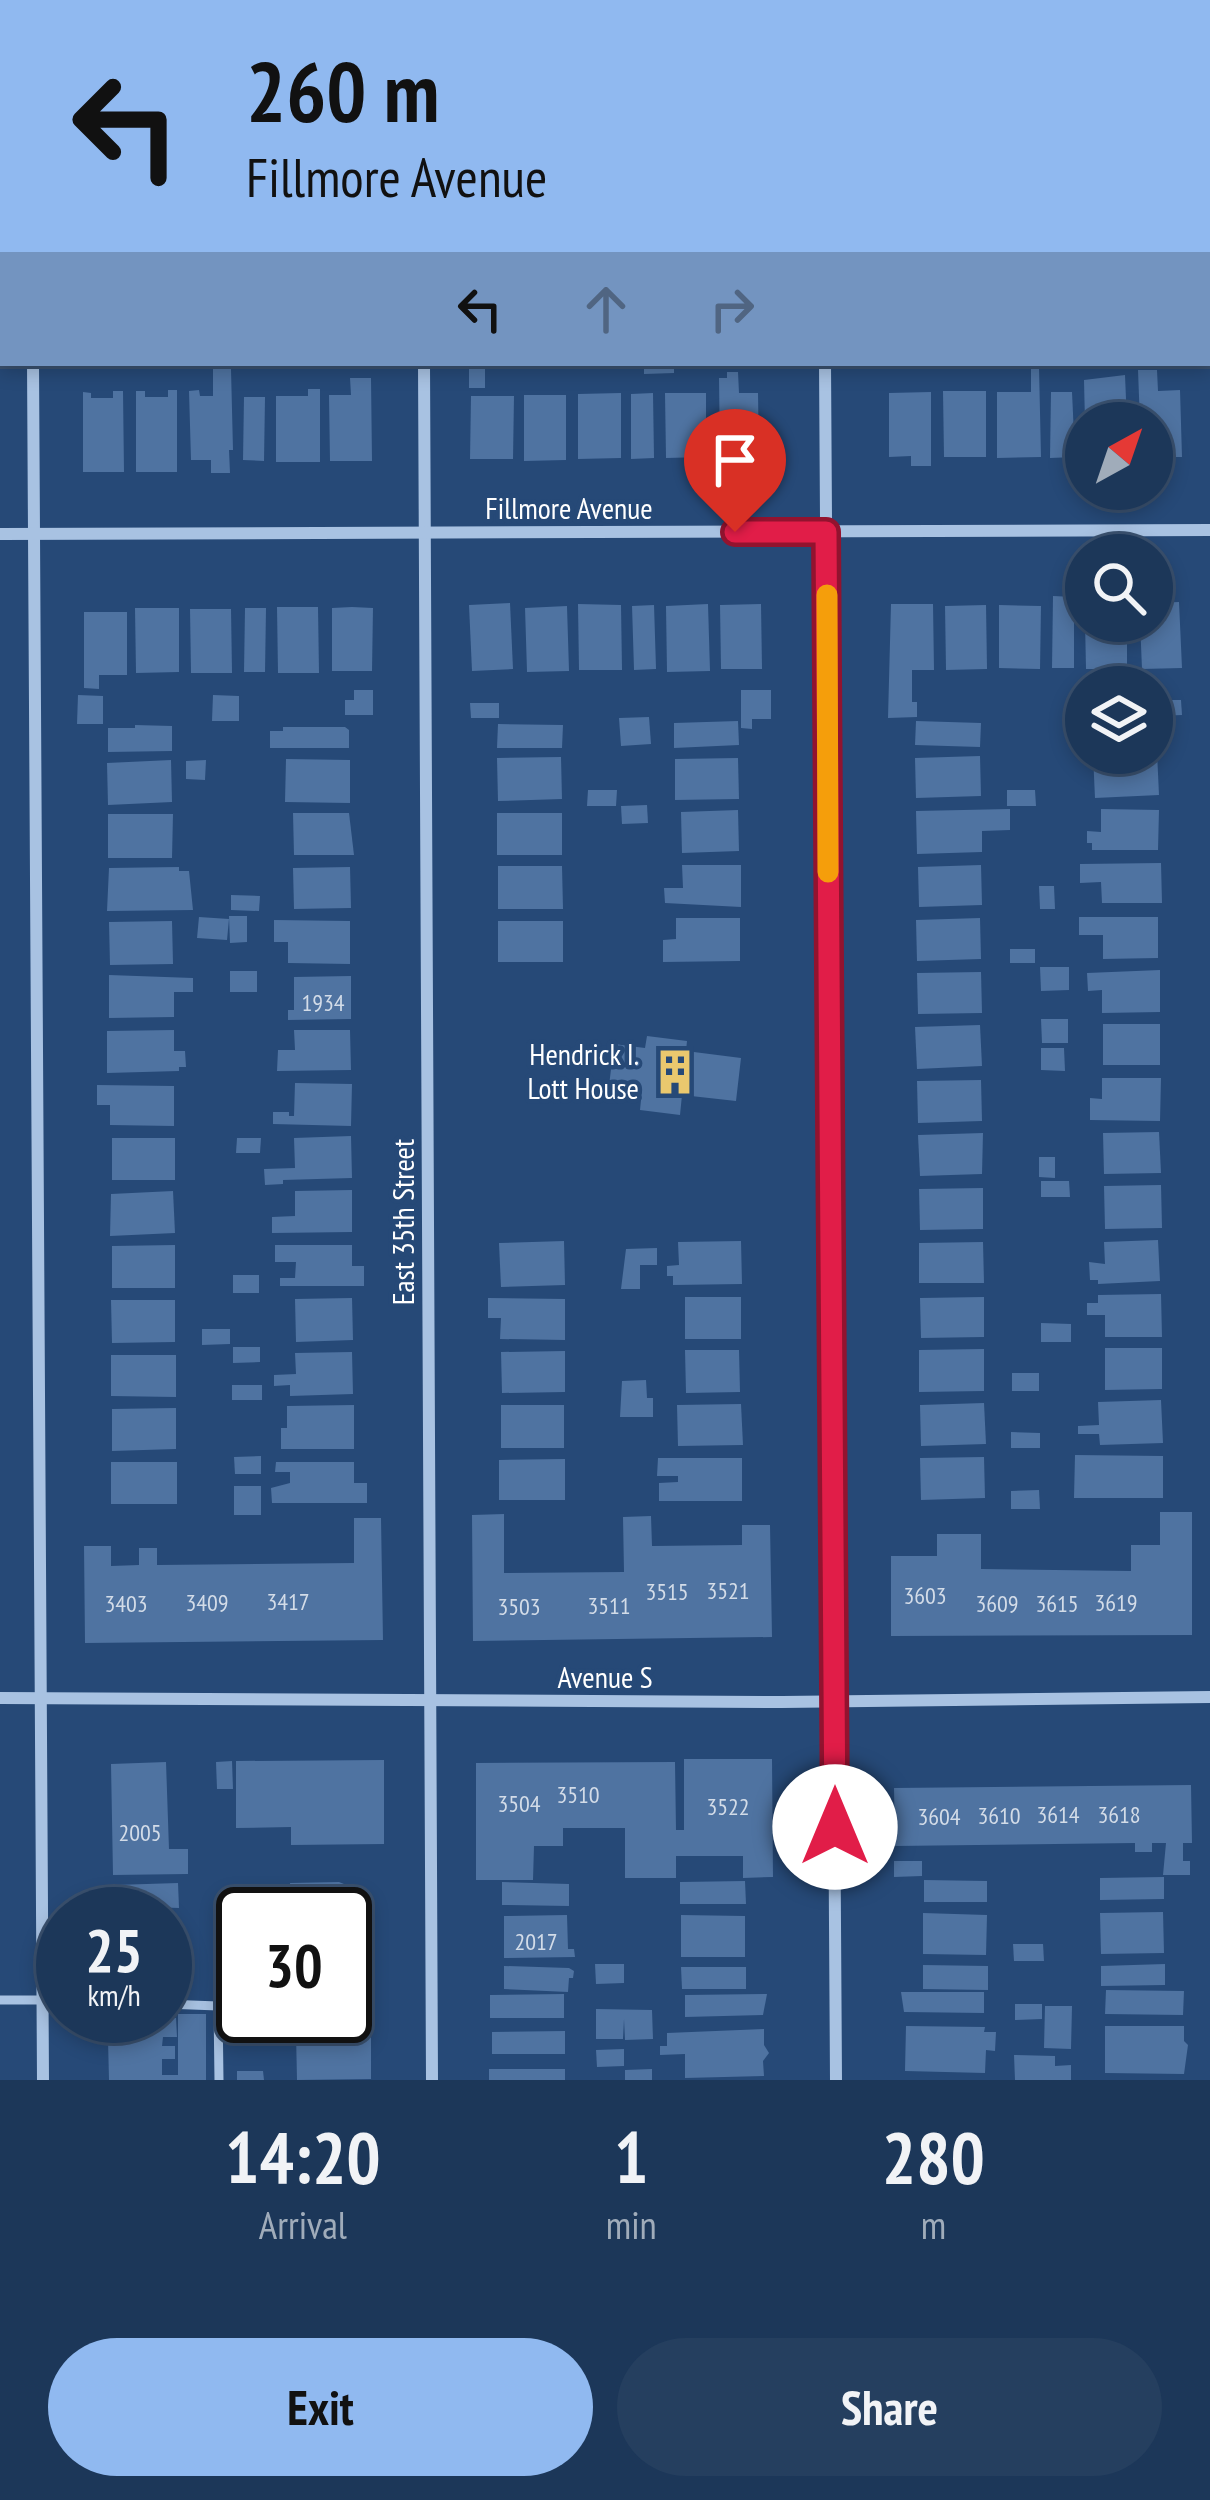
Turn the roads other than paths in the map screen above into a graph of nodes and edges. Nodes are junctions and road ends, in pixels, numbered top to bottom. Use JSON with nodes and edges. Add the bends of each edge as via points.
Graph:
{"nodes":[{"id":1,"x":34,"y":366,"type":"edge"},
{"id":2,"x":424,"y":366,"type":"edge"},
{"id":3,"x":825,"y":366,"type":"edge"},
{"id":4,"x":1210,"y":530,"type":"edge"},
{"id":5,"x":826,"y":532,"type":"junction"},
{"id":6,"x":34,"y":533,"type":"junction"},
{"id":7,"x":0,"y":534,"type":"edge"},
{"id":8,"x":424,"y":534,"type":"junction"},
{"id":9,"x":1210,"y":1697,"type":"edge"},
{"id":10,"x":40,"y":1698,"type":"junction"},
{"id":11,"x":0,"y":1699,"type":"edge"},
{"id":12,"x":431,"y":1702,"type":"junction"},
{"id":13,"x":834,"y":1702,"type":"junction"},
{"id":14,"x":42,"y":1887,"type":"edge"},
{"id":15,"x":36,"y":1999,"type":"edge"},
{"id":16,"x":0,"y":2000,"type":"edge"},
{"id":17,"x":192,"y":2005,"type":"edge"},
{"id":18,"x":44,"y":2043,"type":"edge"},
{"id":19,"x":44,"y":2080,"type":"edge"},
{"id":20,"x":219,"y":2080,"type":"edge"},
{"id":21,"x":432,"y":2080,"type":"edge"},
{"id":22,"x":836,"y":2080,"type":"edge"}],
"edges":[{"from":1,"to":6,"type":"street"},
{"from":2,"to":8,"type":"street","name":"East 35th Street"},
{"from":3,"to":5,"type":"street"},
{"from":4,"to":5,"type":"street","name":"Fillmore Avenue"},
{"from":5,"to":8,"type":"street","name":"Fillmore Avenue"},
{"from":5,"to":13,"type":"street"},
{"from":6,"to":7,"type":"street","name":"Fillmore Avenue"},
{"from":6,"to":8,"type":"street","name":"Fillmore Avenue"},
{"from":6,"to":10,"type":"street"},
{"from":8,"to":12,"type":"street","name":"East 35th Street"},
{"from":9,"to":13,"type":"street","name":"Avenue S"},
{"from":10,"to":11,"type":"street","name":"Avenue S"},
{"from":10,"to":12,"type":"street","name":"Avenue S"},
{"from":10,"to":14,"type":"street"},
{"from":12,"to":13,"type":"street","name":"Avenue S"},
{"from":12,"to":21,"type":"street","name":"East 35th Street"},
{"from":13,"to":22,"type":"street"},
{"from":15,"to":16,"type":"lane"},
{"from":17,"to":20,"type":"lane","via":[[218,2006]]},
{"from":18,"to":19,"type":"street"}]}
